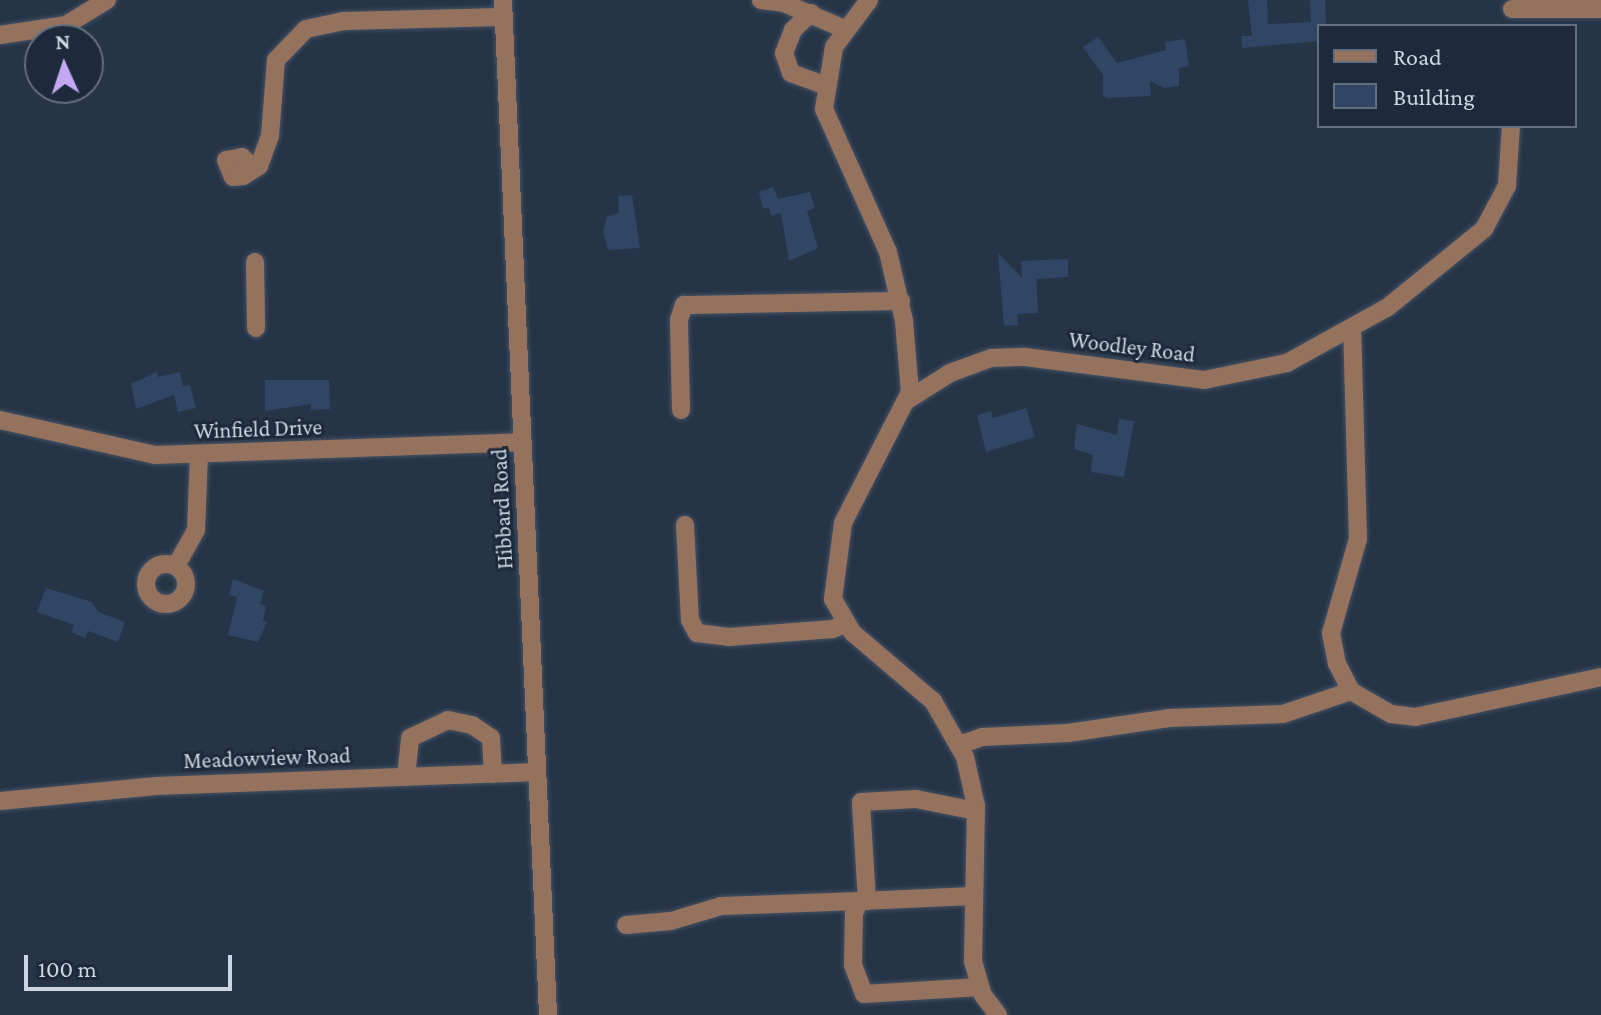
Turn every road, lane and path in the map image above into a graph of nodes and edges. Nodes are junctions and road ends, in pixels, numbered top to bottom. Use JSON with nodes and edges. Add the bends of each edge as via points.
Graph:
{"nodes":[{"id":1,"x":107,"y":0,"type":"edge"},
{"id":2,"x":761,"y":0,"type":"edge"},
{"id":3,"x":869,"y":0,"type":"edge"},
{"id":4,"x":503,"y":8,"type":"edge"},
{"id":5,"x":1601,"y":9,"type":"edge"},
{"id":6,"x":1512,"y":12,"type":"edge"},
{"id":7,"x":811,"y":13,"type":"junction"},
{"id":8,"x":844,"y":29,"type":"junction"},
{"id":9,"x":0,"y":35,"type":"edge"},
{"id":10,"x":824,"y":85,"type":"junction"},
{"id":11,"x":1511,"y":128,"type":"edge"},
{"id":12,"x":254,"y":169,"type":"dead end"},
{"id":13,"x":255,"y":262,"type":"dead end"},
{"id":14,"x":901,"y":301,"type":"junction"},
{"id":15,"x":256,"y":328,"type":"dead end"},
{"id":16,"x":1352,"y":330,"type":"junction"},
{"id":17,"x":906,"y":401,"type":"junction"},
{"id":18,"x":681,"y":410,"type":"dead end"},
{"id":19,"x":0,"y":420,"type":"edge"},
{"id":20,"x":523,"y":442,"type":"junction"},
{"id":21,"x":199,"y":456,"type":"junction"},
{"id":22,"x":685,"y":525,"type":"dead end"},
{"id":23,"x":176,"y":566,"type":"dead end"},
{"id":24,"x":845,"y":624,"type":"junction"},
{"id":25,"x":1601,"y":677,"type":"edge"},
{"id":26,"x":1351,"y":691,"type":"junction"},
{"id":27,"x":959,"y":745,"type":"junction"},
{"id":28,"x":537,"y":772,"type":"junction"},
{"id":29,"x":493,"y":774,"type":"junction"},
{"id":30,"x":406,"y":777,"type":"junction"},
{"id":31,"x":0,"y":801,"type":"edge"},
{"id":32,"x":976,"y":811,"type":"junction"},
{"id":33,"x":973,"y":896,"type":"junction"},
{"id":34,"x":864,"y":901,"type":"junction"},
{"id":35,"x":626,"y":925,"type":"dead end"},
{"id":36,"x":980,"y":987,"type":"junction"},
{"id":37,"x":548,"y":1015,"type":"edge"},
{"id":38,"x":998,"y":1015,"type":"edge"}],
"edges":[{"from":1,"to":9,"type":"street","via":[[66,25]]},
{"from":2,"to":7,"type":"street"},
{"from":3,"to":8,"type":"street"},
{"from":4,"to":12,"type":"street","via":[[343,21],[306,29],[276,60],[270,136]]},
{"from":4,"to":20,"type":"street","name":"Hibbard Road"},
{"from":5,"to":6,"type":"street"},
{"from":7,"to":8,"type":"street"},
{"from":7,"to":10,"type":"street","via":[[793,30],[784,53],[791,73]]},
{"from":8,"to":10,"type":"street"},
{"from":10,"to":14,"type":"street","via":[[828,125],[877,223]]},
{"from":11,"to":16,"type":"street","name":"Woodley Road","via":[[1507,186],[1484,229],[1415,289]]},
{"from":13,"to":15,"type":"street"},
{"from":14,"to":17,"type":"street","via":[[909,362]]},
{"from":14,"to":18,"type":"street","via":[[684,305],[679,320]]},
{"from":16,"to":17,"type":"street","name":"Woodley Road","via":[[1287,363],[1213,380],[1025,357],[991,358],[950,373]]},
{"from":16,"to":26,"type":"street","via":[[1358,539],[1331,633],[1337,664]]},
{"from":17,"to":24,"type":"street","via":[[843,523],[833,583]]},
{"from":19,"to":21,"type":"street","name":"Winfield Drive","via":[[136,453]]},
{"from":20,"to":21,"type":"street","name":"Winfield Drive"},
{"from":20,"to":28,"type":"street","name":"Hibbard Road"},
{"from":21,"to":23,"type":"street","via":[[196,530]]},
{"from":22,"to":24,"type":"street","via":[[690,620],[697,633],[729,637]]},
{"from":24,"to":27,"type":"street","via":[[915,681]]},
{"from":25,"to":26,"type":"street","via":[[1415,717],[1391,714]]},
{"from":26,"to":27,"type":"street","via":[[1283,714],[1186,716],[1068,733],[982,737]]},
{"from":27,"to":32,"type":"street","via":[[975,788]]},
{"from":28,"to":29,"type":"street","name":"Meadowview Road"},
{"from":28,"to":37,"type":"street","name":"Hibbard Road"},
{"from":29,"to":30,"type":"street","name":"Meadowview Road"},
{"from":29,"to":30,"type":"street","via":[[491,738],[472,725],[448,720],[410,738]]},
{"from":30,"to":31,"type":"street","name":"Meadowview Road","via":[[156,786]]},
{"from":32,"to":33,"type":"street"},
{"from":32,"to":34,"type":"street","via":[[916,799],[861,802]]},
{"from":33,"to":34,"type":"street"},
{"from":33,"to":36,"type":"street","via":[[971,942]]},
{"from":34,"to":35,"type":"street","via":[[721,906],[671,921]]},
{"from":34,"to":36,"type":"street","via":[[854,913],[853,965],[864,994]]},
{"from":36,"to":38,"type":"street"}]}
